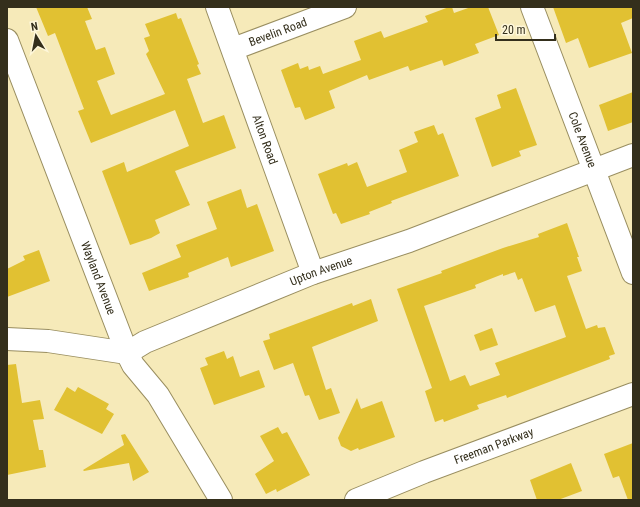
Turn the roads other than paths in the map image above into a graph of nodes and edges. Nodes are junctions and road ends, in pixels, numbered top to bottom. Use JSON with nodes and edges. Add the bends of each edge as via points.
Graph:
{"nodes":[{"id":1,"x":217,"y":7,"type":"edge"},
{"id":2,"x":346,"y":7,"type":"edge"},
{"id":3,"x":532,"y":7,"type":"edge"},
{"id":4,"x":8,"y":46,"type":"edge"},
{"id":5,"x":233,"y":50,"type":"junction"},
{"id":6,"x":633,"y":155,"type":"edge"},
{"id":7,"x":594,"y":170,"type":"junction"},
{"id":8,"x":633,"y":272,"type":"edge"},
{"id":9,"x":313,"y":273,"type":"junction"},
{"id":10,"x":7,"y":339,"type":"edge"},
{"id":11,"x":127,"y":353,"type":"junction"},
{"id":12,"x":633,"y":394,"type":"edge"},
{"id":13,"x":221,"y":500,"type":"edge"},
{"id":14,"x":356,"y":500,"type":"edge"}],
"edges":[{"from":1,"to":5,"type":"street","name":"Alton Road"},
{"from":2,"to":5,"type":"street","name":"Bevelin Road"},
{"from":3,"to":7,"type":"street","name":"Cole Avenue"},
{"from":4,"to":11,"type":"street","name":"Wayland Avenue"},
{"from":5,"to":9,"type":"street","name":"Alton Road"},
{"from":6,"to":7,"type":"street","name":"Upton Avenue"},
{"from":7,"to":8,"type":"street","name":"Cole Avenue"},
{"from":7,"to":9,"type":"street","name":"Upton Avenue","via":[[409,241]]},
{"from":9,"to":11,"type":"street","name":"Upton Avenue","via":[[145,342]]},
{"from":10,"to":11,"type":"street","via":[[48,341]]},
{"from":11,"to":13,"type":"street","name":"Wayland Avenue","via":[[133,365],[158,395]]},
{"from":12,"to":14,"type":"street","name":"Freeman Parkway"}]}
